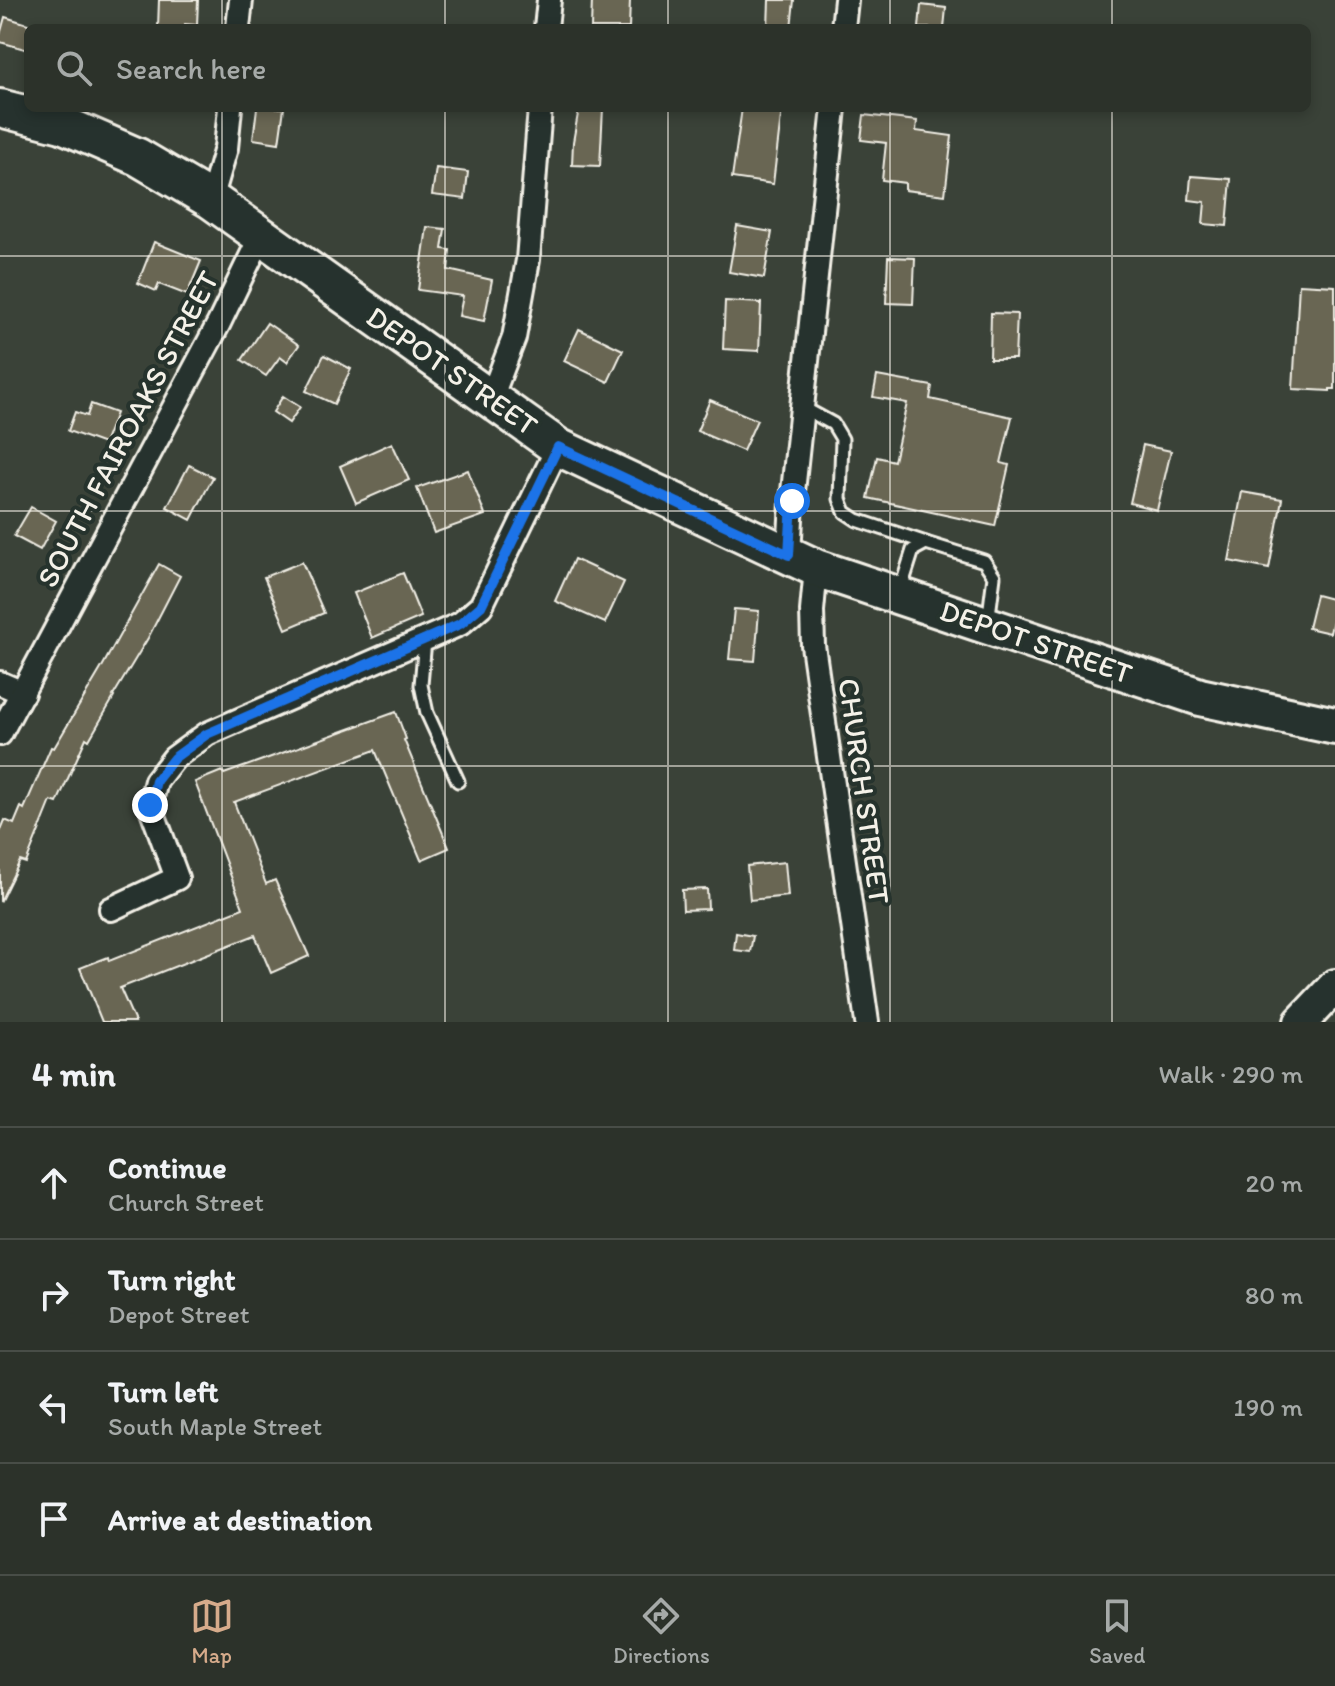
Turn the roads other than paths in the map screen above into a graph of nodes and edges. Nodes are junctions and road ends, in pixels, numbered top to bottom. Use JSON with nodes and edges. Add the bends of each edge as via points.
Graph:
{"nodes":[{"id":1,"x":241,"y":0,"type":"edge"},
{"id":2,"x":549,"y":0,"type":"edge"},
{"id":3,"x":846,"y":0,"type":"edge"},
{"id":4,"x":238,"y":24,"type":"edge"},
{"id":5,"x":546,"y":24,"type":"edge"},
{"id":6,"x":843,"y":24,"type":"edge"},
{"id":7,"x":0,"y":108,"type":"edge"},
{"id":8,"x":230,"y":112,"type":"edge"},
{"id":9,"x":540,"y":112,"type":"edge"},
{"id":10,"x":834,"y":112,"type":"edge"},
{"id":11,"x":211,"y":200,"type":"junction"},
{"id":12,"x":261,"y":236,"type":"junction"},
{"id":13,"x":491,"y":398,"type":"junction"},
{"id":14,"x":802,"y":407,"type":"junction"},
{"id":15,"x":558,"y":447,"type":"junction"},
{"id":16,"x":926,"y":543,"type":"junction"},
{"id":17,"x":803,"y":562,"type":"junction"},
{"id":18,"x":899,"y":596,"type":"junction"},
{"id":19,"x":988,"y":625,"type":"junction"},
{"id":20,"x":425,"y":640,"type":"junction"},
{"id":21,"x":0,"y":683,"type":"edge"},
{"id":22,"x":23,"y":693,"type":"junction"},
{"id":23,"x":1335,"y":726,"type":"edge"},
{"id":24,"x":0,"y":734,"type":"edge"},
{"id":25,"x":458,"y":781,"type":"dead end"},
{"id":26,"x":111,"y":909,"type":"dead end"},
{"id":27,"x":1335,"y":986,"type":"edge"},
{"id":28,"x":867,"y":1022,"type":"edge"},
{"id":29,"x":1301,"y":1022,"type":"edge"}],
"edges":[{"from":1,"to":4,"type":"street"},
{"from":2,"to":5,"type":"street"},
{"from":3,"to":6,"type":"street"},
{"from":7,"to":11,"type":"main road","name":"DEPOT STREET","via":[[62,124],[138,157]]},
{"from":8,"to":11,"type":"street"},
{"from":9,"to":13,"type":"street","via":[[528,260],[514,338]]},
{"from":10,"to":14,"type":"street","name":"CHURCH STREET"},
{"from":11,"to":12,"type":"main road","name":"DEPOT STREET"},
{"from":12,"to":13,"type":"main road","name":"DEPOT STREET"},
{"from":12,"to":22,"type":"street","name":"SOUTH FAIROAKS STREET"},
{"from":13,"to":15,"type":"main road","name":"DEPOT STREET"},
{"from":14,"to":16,"type":"lane","via":[[833,424],[842,439],[840,499],[845,512]]},
{"from":14,"to":17,"type":"street","name":"CHURCH STREET","via":[[792,501]]},
{"from":15,"to":17,"type":"main road","name":"DEPOT STREET"},
{"from":15,"to":20,"type":"street","via":[[481,606],[460,624]]},
{"from":16,"to":18,"type":"lane","via":[[913,550]]},
{"from":16,"to":19,"type":"lane","via":[[984,561],[994,576]]},
{"from":17,"to":18,"type":"main road","name":"DEPOT STREET"},
{"from":17,"to":28,"type":"street","name":"CHURCH STREET"},
{"from":18,"to":19,"type":"main road","name":"DEPOT STREET"},
{"from":19,"to":23,"type":"main road","name":"DEPOT STREET","via":[[1200,697]]},
{"from":20,"to":25,"type":"lane","via":[[421,685],[427,713]]},
{"from":20,"to":26,"type":"street","via":[[207,734],[174,758],[156,781],[150,805],[177,878]]},
{"from":21,"to":22,"type":"street"},
{"from":22,"to":24,"type":"street","name":"SOUTH FAIROAKS STREET"},
{"from":27,"to":29,"type":"street"}]}
